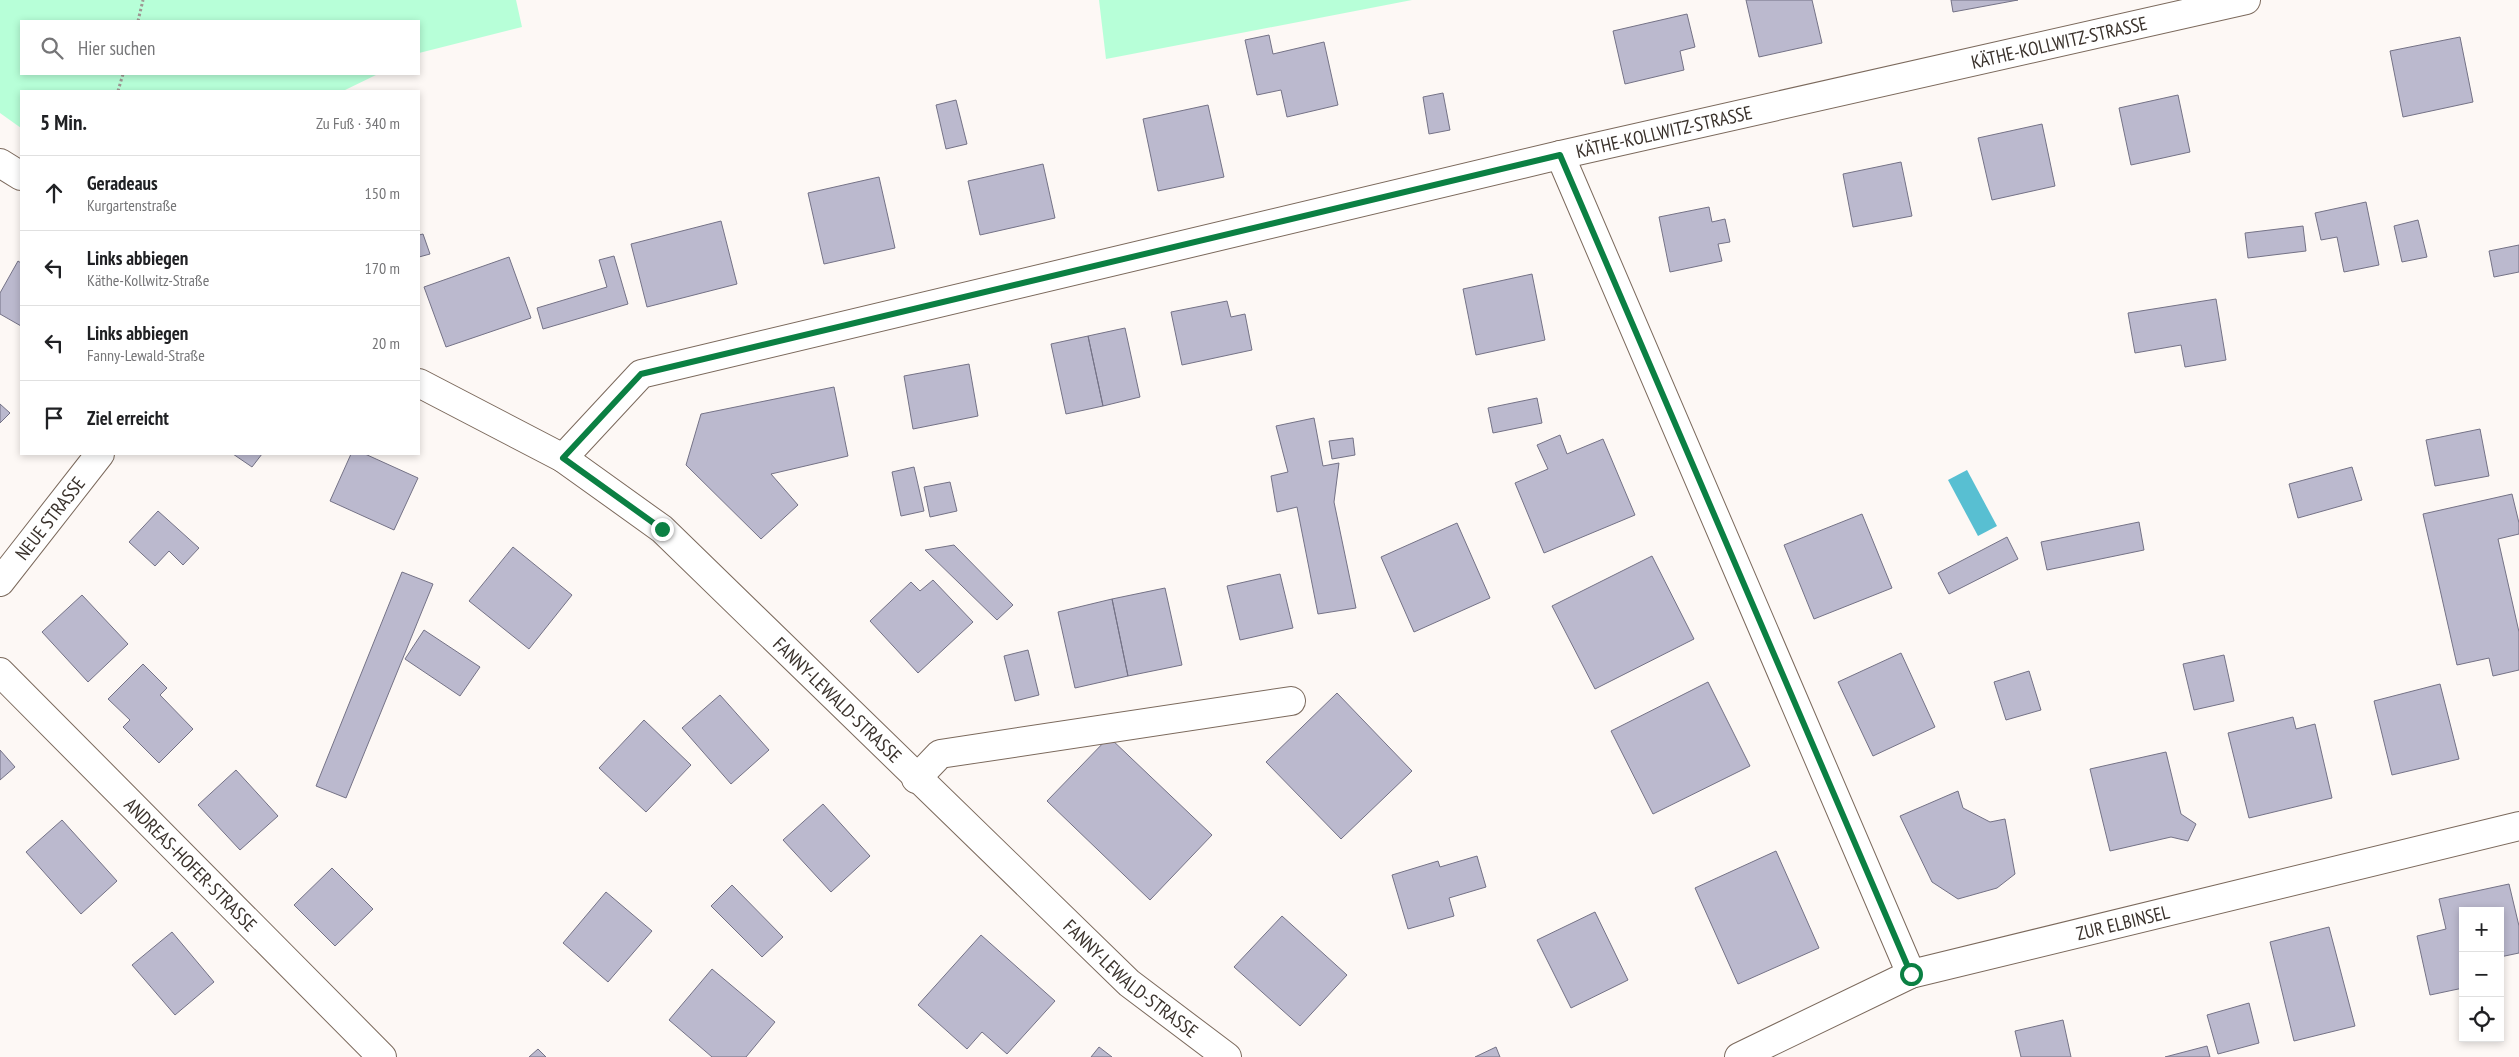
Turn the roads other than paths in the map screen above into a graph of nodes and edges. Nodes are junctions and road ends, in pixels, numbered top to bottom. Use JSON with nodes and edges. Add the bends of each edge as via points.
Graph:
{"nodes":[{"id":1,"x":2246,"y":0,"type":"edge"},
{"id":2,"x":1560,"y":155,"type":"junction"},
{"id":3,"x":0,"y":163,"type":"edge"},
{"id":4,"x":20,"y":175,"type":"edge"},
{"id":5,"x":420,"y":384,"type":"edge"},
{"id":6,"x":99,"y":455,"type":"edge"},
{"id":7,"x":563,"y":458,"type":"junction"},
{"id":8,"x":0,"y":582,"type":"edge"},
{"id":9,"x":0,"y":672,"type":"edge"},
{"id":10,"x":1291,"y":701,"type":"dead end"},
{"id":11,"x":916,"y":779,"type":"junction"},
{"id":12,"x":2519,"y":826,"type":"edge"},
{"id":13,"x":1911,"y":974,"type":"junction"},
{"id":14,"x":382,"y":1057,"type":"edge"},
{"id":15,"x":1228,"y":1057,"type":"edge"},
{"id":16,"x":1738,"y":1057,"type":"edge"}],
"edges":[{"from":1,"to":2,"type":"street","name":"KÄTHE-KOLLWITZ-STRASSE"},
{"from":2,"to":7,"type":"street","name":"KÄTHE-KOLLWITZ-STRASSE","via":[[641,374]]},
{"from":2,"to":13,"type":"street"},
{"from":3,"to":4,"type":"street"},
{"from":5,"to":7,"type":"street","name":"FANNY-LEWALD-STRASSE"},
{"from":6,"to":8,"type":"street","name":"NEUE STRASSE"},
{"from":7,"to":11,"type":"street","name":"FANNY-LEWALD-STRASSE","via":[[662,529]]},
{"from":9,"to":14,"type":"street","name":"ANDREAS-HOFER-STRASSE"},
{"from":10,"to":11,"type":"street","via":[[940,754]]},
{"from":11,"to":15,"type":"street","name":"FANNY-LEWALD-STRASSE","via":[[1129,983]]},
{"from":12,"to":13,"type":"street","name":"ZUR ELBINSEL"},
{"from":13,"to":16,"type":"street","name":"ZUR ELBINSEL"}]}
